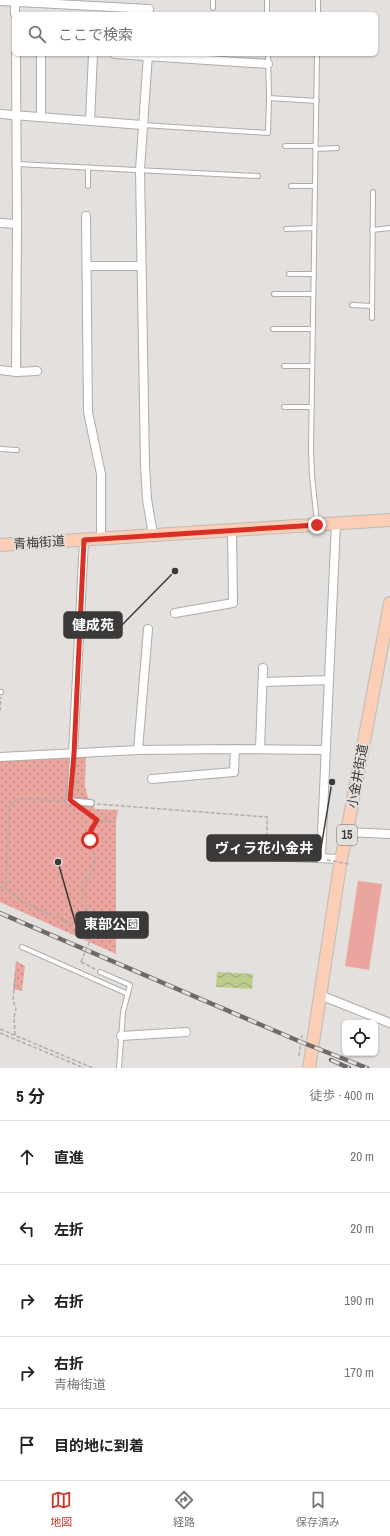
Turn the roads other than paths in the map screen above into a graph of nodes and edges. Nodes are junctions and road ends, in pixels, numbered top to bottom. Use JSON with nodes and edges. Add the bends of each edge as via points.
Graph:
{"nodes":[{"id":1,"x":149,"y":0,"type":"edge"},
{"id":2,"x":213,"y":0,"type":"edge"},
{"id":3,"x":267,"y":0,"type":"edge"},
{"id":4,"x":318,"y":0,"type":"edge"},
{"id":5,"x":0,"y":1,"type":"edge"},
{"id":6,"x":15,"y":1,"type":"edge"},
{"id":7,"x":117,"y":4,"type":"edge"},
{"id":8,"x":213,"y":8,"type":"dead end"},
{"id":9,"x":15,"y":12,"type":"edge"},
{"id":10,"x":149,"y":12,"type":"edge"},
{"id":11,"x":267,"y":12,"type":"edge"},
{"id":12,"x":318,"y":12,"type":"edge"},
{"id":13,"x":16,"y":56,"type":"edge"},
{"id":14,"x":42,"y":56,"type":"edge"},
{"id":15,"x":93,"y":56,"type":"edge"},
{"id":16,"x":148,"y":56,"type":"edge"},
{"id":17,"x":161,"y":56,"type":"edge"},
{"id":18,"x":268,"y":56,"type":"edge"},
{"id":19,"x":318,"y":56,"type":"edge"},
{"id":20,"x":268,"y":64,"type":"junction"},
{"id":21,"x":269,"y":98,"type":"junction"},
{"id":22,"x":317,"y":101,"type":"junction"},
{"id":23,"x":0,"y":114,"type":"edge"},
{"id":24,"x":16,"y":114,"type":"junction"},
{"id":25,"x":41,"y":116,"type":"junction"},
{"id":26,"x":90,"y":121,"type":"junction"},
{"id":27,"x":142,"y":125,"type":"junction"},
{"id":28,"x":285,"y":146,"type":"dead end"},
{"id":29,"x":315,"y":148,"type":"junction"},
{"id":30,"x":337,"y":148,"type":"dead end"},
{"id":31,"x":17,"y":164,"type":"junction"},
{"id":32,"x":88,"y":167,"type":"junction"},
{"id":33,"x":140,"y":170,"type":"junction"},
{"id":34,"x":258,"y":176,"type":"dead end"},
{"id":35,"x":88,"y":186,"type":"dead end"},
{"id":36,"x":291,"y":186,"type":"dead end"},
{"id":37,"x":315,"y":186,"type":"junction"},
{"id":38,"x":373,"y":192,"type":"dead end"},
{"id":39,"x":86,"y":216,"type":"dead end"},
{"id":40,"x":0,"y":223,"type":"edge"},
{"id":41,"x":17,"y":224,"type":"junction"},
{"id":42,"x":314,"y":228,"type":"junction"},
{"id":43,"x":390,"y":228,"type":"edge"},
{"id":44,"x":286,"y":229,"type":"dead end"},
{"id":45,"x":372,"y":230,"type":"junction"},
{"id":46,"x":87,"y":266,"type":"junction"},
{"id":47,"x":141,"y":266,"type":"junction"},
{"id":48,"x":289,"y":274,"type":"dead end"},
{"id":49,"x":314,"y":274,"type":"junction"},
{"id":50,"x":274,"y":294,"type":"dead end"},
{"id":51,"x":313,"y":294,"type":"junction"},
{"id":52,"x":352,"y":305,"type":"dead end"},
{"id":53,"x":372,"y":306,"type":"junction"},
{"id":54,"x":372,"y":318,"type":"dead end"},
{"id":55,"x":273,"y":328,"type":"dead end"},
{"id":56,"x":313,"y":329,"type":"junction"},
{"id":57,"x":284,"y":366,"type":"dead end"},
{"id":58,"x":312,"y":366,"type":"junction"},
{"id":59,"x":0,"y":370,"type":"edge"},
{"id":60,"x":16,"y":372,"type":"junction"},
{"id":61,"x":37,"y":372,"type":"dead end"},
{"id":62,"x":284,"y":407,"type":"dead end"},
{"id":63,"x":312,"y":408,"type":"junction"},
{"id":64,"x":0,"y":449,"type":"edge"},
{"id":65,"x":17,"y":450,"type":"dead end"},
{"id":66,"x":390,"y":520,"type":"edge"},
{"id":67,"x":336,"y":523,"type":"junction"},
{"id":68,"x":317,"y":525,"type":"junction"},
{"id":69,"x":232,"y":530,"type":"junction"},
{"id":70,"x":154,"y":536,"type":"junction"},
{"id":71,"x":101,"y":538,"type":"junction"},
{"id":72,"x":84,"y":540,"type":"junction"},
{"id":73,"x":0,"y":545,"type":"edge"},
{"id":74,"x":390,"y":603,"type":"edge"},
{"id":75,"x":174,"y":613,"type":"dead end"},
{"id":76,"x":148,"y":629,"type":"dead end"},
{"id":77,"x":263,"y":668,"type":"dead end"},
{"id":78,"x":329,"y":680,"type":"junction"},
{"id":79,"x":263,"y":682,"type":"junction"},
{"id":80,"x":235,"y":749,"type":"junction"},
{"id":81,"x":260,"y":749,"type":"junction"},
{"id":82,"x":138,"y":750,"type":"junction"},
{"id":83,"x":326,"y":750,"type":"junction"},
{"id":84,"x":74,"y":754,"type":"junction"},
{"id":85,"x":0,"y":757,"type":"edge"},
{"id":86,"x":152,"y":779,"type":"dead end"},
{"id":87,"x":91,"y":803,"type":"road end"},
{"id":88,"x":347,"y":832,"type":"junction"},
{"id":89,"x":390,"y":834,"type":"edge"},
{"id":90,"x":266,"y":854,"type":"road end"},
{"id":91,"x":324,"y":859,"type":"junction"},
{"id":92,"x":345,"y":862,"type":"junction"},
{"id":93,"x":22,"y":947,"type":"dead end"},
{"id":94,"x":100,"y":972,"type":"road end"},
{"id":95,"x":128,"y":994,"type":"junction"},
{"id":96,"x":320,"y":995,"type":"junction"},
{"id":97,"x":390,"y":1023,"type":"edge"},
{"id":98,"x":186,"y":1032,"type":"dead end"},
{"id":99,"x":121,"y":1036,"type":"junction"},
{"id":100,"x":119,"y":1068,"type":"edge"},
{"id":101,"x":310,"y":1068,"type":"edge"}],
"edges":[{"from":1,"to":10,"type":"street"},
{"from":2,"to":8,"type":"lane"},
{"from":3,"to":11,"type":"lane"},
{"from":4,"to":12,"type":"lane"},
{"from":5,"to":6,"type":"street"},
{"from":6,"to":7,"type":"street"},
{"from":6,"to":9,"type":"street"},
{"from":7,"to":10,"type":"street"},
{"from":13,"to":24,"type":"street"},
{"from":14,"to":25,"type":"street"},
{"from":15,"to":26,"type":"street"},
{"from":16,"to":27,"type":"street"},
{"from":17,"to":20,"type":"street"},
{"from":18,"to":20,"type":"lane"},
{"from":19,"to":22,"type":"lane"},
{"from":20,"to":21,"type":"lane"},
{"from":21,"to":22,"type":"lane"},
{"from":21,"to":27,"type":"lane","via":[[268,133]]},
{"from":22,"to":29,"type":"lane"},
{"from":23,"to":24,"type":"street"},
{"from":24,"to":25,"type":"street"},
{"from":24,"to":31,"type":"street"},
{"from":25,"to":26,"type":"street"},
{"from":26,"to":27,"type":"street"},
{"from":27,"to":33,"type":"street"},
{"from":28,"to":29,"type":"lane"},
{"from":29,"to":30,"type":"lane"},
{"from":29,"to":37,"type":"lane"},
{"from":31,"to":32,"type":"lane"},
{"from":31,"to":41,"type":"street"},
{"from":32,"to":33,"type":"lane"},
{"from":32,"to":35,"type":"lane"},
{"from":33,"to":34,"type":"lane"},
{"from":33,"to":47,"type":"street"},
{"from":36,"to":37,"type":"lane"},
{"from":37,"to":42,"type":"lane"},
{"from":38,"to":45,"type":"lane"},
{"from":39,"to":46,"type":"street"},
{"from":40,"to":41,"type":"street"},
{"from":41,"to":60,"type":"street"},
{"from":42,"to":44,"type":"lane"},
{"from":42,"to":49,"type":"lane"},
{"from":43,"to":45,"type":"lane"},
{"from":45,"to":53,"type":"lane"},
{"from":46,"to":47,"type":"street"},
{"from":46,"to":71,"type":"street","via":[[88,412],[100,474]]},
{"from":47,"to":70,"type":"street","via":[[144,466]]},
{"from":48,"to":49,"type":"lane"},
{"from":49,"to":51,"type":"lane"},
{"from":50,"to":51,"type":"lane"},
{"from":51,"to":56,"type":"lane"},
{"from":52,"to":53,"type":"lane"},
{"from":53,"to":54,"type":"lane"},
{"from":55,"to":56,"type":"lane"},
{"from":56,"to":58,"type":"lane"},
{"from":57,"to":58,"type":"lane"},
{"from":58,"to":63,"type":"lane"},
{"from":59,"to":60,"type":"street"},
{"from":60,"to":61,"type":"street"},
{"from":62,"to":63,"type":"lane"},
{"from":63,"to":68,"type":"lane","via":[[312,476]]},
{"from":64,"to":65,"type":"lane"},
{"from":66,"to":67,"type":"main road","name":"青梅街道"},
{"from":67,"to":68,"type":"main road","name":"青梅街道"},
{"from":67,"to":78,"type":"street"},
{"from":68,"to":69,"type":"main road","name":"青梅街道"},
{"from":69,"to":70,"type":"main road","name":"青梅街道"},
{"from":69,"to":75,"type":"street","via":[[233,604]]},
{"from":70,"to":71,"type":"main road","name":"青梅街道"},
{"from":71,"to":72,"type":"main road","name":"青梅街道"},
{"from":72,"to":73,"type":"main road","name":"青梅街道"},
{"from":72,"to":84,"type":"street"},
{"from":74,"to":88,"type":"main road","name":"小金井街道","number":"15"},
{"from":76,"to":82,"type":"street"},
{"from":77,"to":79,"type":"street"},
{"from":78,"to":79,"type":"street"},
{"from":78,"to":83,"type":"street"},
{"from":79,"to":81,"type":"street"},
{"from":80,"to":81,"type":"street"},
{"from":80,"to":82,"type":"street"},
{"from":80,"to":86,"type":"street","via":[[234,772]]},
{"from":81,"to":83,"type":"street"},
{"from":82,"to":84,"type":"street"},
{"from":83,"to":91,"type":"street"},
{"from":84,"to":85,"type":"street"},
{"from":84,"to":87,"type":"street","via":[[70,800]]},
{"from":88,"to":89,"type":"street"},
{"from":88,"to":92,"type":"main road","name":"小金井街道","number":"15"},
{"from":90,"to":91,"type":"street"},
{"from":91,"to":92,"type":"street"},
{"from":92,"to":96,"type":"main road","name":"小金井街道","number":"15"},
{"from":93,"to":95,"type":"lane"},
{"from":94,"to":95,"type":"lane","via":[[130,985]]},
{"from":95,"to":99,"type":"lane"},
{"from":96,"to":97,"type":"street"},
{"from":96,"to":101,"type":"main road","name":"小金井街道","number":"15"},
{"from":98,"to":99,"type":"street"},
{"from":99,"to":100,"type":"lane"}]}
